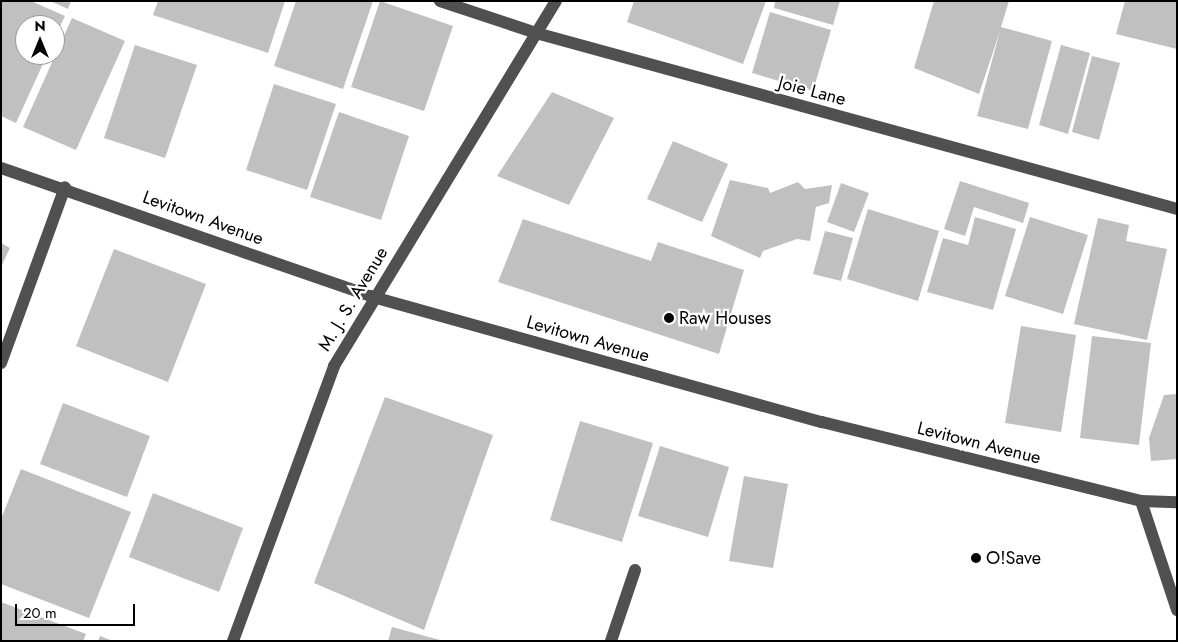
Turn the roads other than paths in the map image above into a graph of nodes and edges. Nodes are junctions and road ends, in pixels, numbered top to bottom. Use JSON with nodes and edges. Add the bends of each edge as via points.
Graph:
{"nodes":[{"id":1,"x":440,"y":1,"type":"edge"},
{"id":2,"x":556,"y":1,"type":"edge"},
{"id":3,"x":536,"y":33,"type":"junction"},
{"id":4,"x":1,"y":168,"type":"edge"},
{"id":5,"x":65,"y":187,"type":"junction"},
{"id":6,"x":1177,"y":209,"type":"edge"},
{"id":7,"x":373,"y":297,"type":"junction"},
{"id":8,"x":1,"y":363,"type":"edge"},
{"id":9,"x":1141,"y":501,"type":"junction"},
{"id":10,"x":1177,"y":502,"type":"edge"},
{"id":11,"x":635,"y":570,"type":"dead end"},
{"id":12,"x":1172,"y":582,"type":"edge"},
{"id":13,"x":1177,"y":610,"type":"edge"},
{"id":14,"x":233,"y":641,"type":"edge"},
{"id":15,"x":611,"y":641,"type":"edge"}],
"edges":[{"from":1,"to":3,"type":"street","name":"Joie Lane"},
{"from":2,"to":3,"type":"street","name":"M. J. S. Avenue"},
{"from":3,"to":6,"type":"street","name":"Joie Lane"},
{"from":3,"to":7,"type":"street","name":"M. J. S. Avenue"},
{"from":4,"to":5,"type":"street","name":"Levitown Avenue"},
{"from":5,"to":7,"type":"street","name":"Levitown Avenue"},
{"from":5,"to":8,"type":"street"},
{"from":7,"to":9,"type":"street","name":"Levitown Avenue","via":[[822,422]]},
{"from":7,"to":14,"type":"street","name":"M. J. S. Avenue","via":[[334,366]]},
{"from":9,"to":10,"type":"street","name":"Levitown Avenue"},
{"from":9,"to":12,"type":"street"},
{"from":11,"to":15,"type":"street"},
{"from":12,"to":13,"type":"street"}]}
